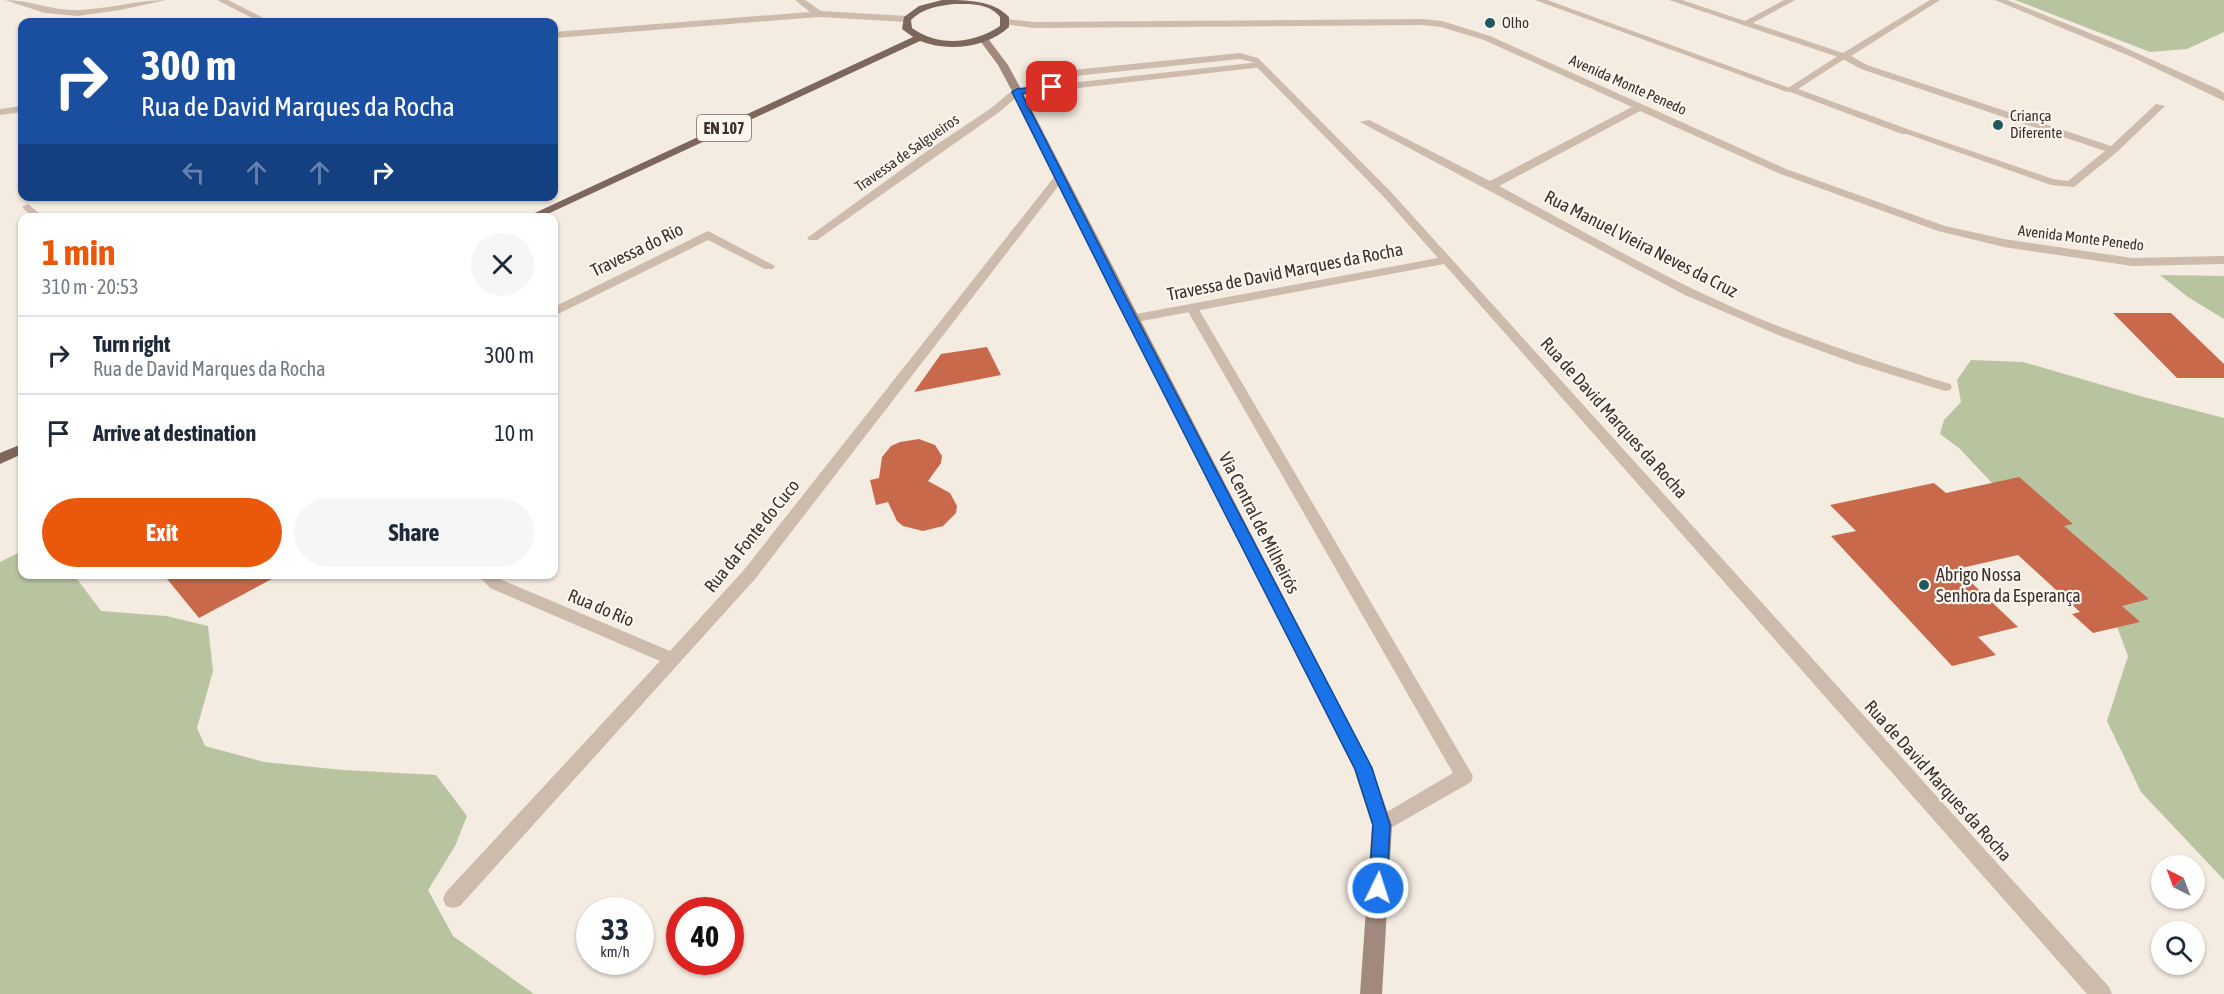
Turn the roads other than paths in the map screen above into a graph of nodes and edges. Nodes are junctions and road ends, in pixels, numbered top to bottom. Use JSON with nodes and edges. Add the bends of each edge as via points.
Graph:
{"nodes":[{"id":1,"x":9,"y":0,"type":"edge"},
{"id":2,"x":162,"y":0,"type":"edge"},
{"id":3,"x":221,"y":0,"type":"edge"},
{"id":4,"x":798,"y":0,"type":"edge"},
{"id":5,"x":1539,"y":0,"type":"edge"},
{"id":6,"x":1673,"y":0,"type":"edge"},
{"id":7,"x":1791,"y":0,"type":"edge"},
{"id":8,"x":1936,"y":0,"type":"edge"},
{"id":9,"x":1999,"y":0,"type":"edge"},
{"id":10,"x":966,"y":1,"type":"edge"},
{"id":11,"x":983,"y":2,"type":"edge"},
{"id":12,"x":819,"y":14,"type":"junction"},
{"id":13,"x":258,"y":18,"type":"edge"},
{"id":14,"x":907,"y":19,"type":"junction"},
{"id":15,"x":1006,"y":22,"type":"junction"},
{"id":16,"x":1745,"y":24,"type":"junction"},
{"id":17,"x":558,"y":35,"type":"edge"},
{"id":18,"x":919,"y":38,"type":"junction"},
{"id":19,"x":984,"y":38,"type":"junction"},
{"id":20,"x":1844,"y":56,"type":"junction"},
{"id":21,"x":1790,"y":90,"type":"junction"},
{"id":22,"x":1017,"y":92,"type":"junction"},
{"id":23,"x":2224,"y":98,"type":"edge"},
{"id":24,"x":2160,"y":106,"type":"dead end"},
{"id":25,"x":1640,"y":107,"type":"junction"},
{"id":26,"x":18,"y":110,"type":"edge"},
{"id":27,"x":0,"y":112,"type":"edge"},
{"id":28,"x":1365,"y":122,"type":"dead end"},
{"id":29,"x":2113,"y":150,"type":"junction"},
{"id":30,"x":1059,"y":178,"type":"junction"},
{"id":31,"x":1490,"y":186,"type":"junction"},
{"id":32,"x":28,"y":207,"type":"dead end"},
{"id":33,"x":35,"y":213,"type":"edge"},
{"id":34,"x":540,"y":213,"type":"edge"},
{"id":35,"x":813,"y":238,"type":"dead end"},
{"id":36,"x":1446,"y":260,"type":"junction"},
{"id":37,"x":2224,"y":260,"type":"edge"},
{"id":38,"x":769,"y":266,"type":"dead end"},
{"id":39,"x":1192,"y":308,"type":"junction"},
{"id":40,"x":558,"y":310,"type":"edge"},
{"id":41,"x":1131,"y":319,"type":"junction"},
{"id":42,"x":1945,"y":387,"type":"dead end"},
{"id":43,"x":18,"y":451,"type":"edge"},
{"id":44,"x":0,"y":459,"type":"edge"},
{"id":45,"x":490,"y":579,"type":"edge"},
{"id":46,"x":672,"y":659,"type":"junction"},
{"id":47,"x":1382,"y":825,"type":"junction"},
{"id":48,"x":453,"y":899,"type":"dead end"},
{"id":49,"x":1371,"y":994,"type":"edge"},
{"id":50,"x":2101,"y":994,"type":"edge"}],
"edges":[{"from":1,"to":2,"type":"street","via":[[70,13]]},
{"from":3,"to":13,"type":"street"},
{"from":4,"to":12,"type":"street"},
{"from":5,"to":21,"type":"street"},
{"from":6,"to":16,"type":"street"},
{"from":7,"to":16,"type":"street"},
{"from":8,"to":20,"type":"street"},
{"from":9,"to":23,"type":"street","via":[[2139,55]]},
{"from":10,"to":11,"type":"main road"},
{"from":10,"to":14,"type":"main road","via":[[924,7]]},
{"from":11,"to":15,"type":"main road","via":[[1002,13]]},
{"from":12,"to":14,"type":"street"},
{"from":12,"to":17,"type":"street"},
{"from":14,"to":18,"type":"main road","via":[[907,29]]},
{"from":15,"to":19,"type":"main road","via":[[999,31]]},
{"from":15,"to":25,"type":"street","name":"Avenida Monte Penedo","via":[[1442,24],[1487,38]]},
{"from":16,"to":20,"type":"street"},
{"from":18,"to":19,"type":"main road","via":[[957,43]]},
{"from":18,"to":34,"type":"main road","number":"EN 107"},
{"from":19,"to":22,"type":"street","name":"Via Central de Milheirós"},
{"from":20,"to":21,"type":"street"},
{"from":20,"to":29,"type":"street","via":[[1863,67]]},
{"from":21,"to":29,"type":"street","via":[[2050,182],[2070,185]]},
{"from":22,"to":30,"type":"street","name":"Via Central de Milheirós"},
{"from":22,"to":35,"type":"street","name":"Travessa de Salgueiros"},
{"from":22,"to":36,"type":"street","name":"Rua de David Marques da Rocha","via":[[1260,65]]},
{"from":24,"to":29,"type":"street"},
{"from":25,"to":31,"type":"street"},
{"from":25,"to":37,"type":"street","name":"Avenida Monte Penedo","via":[[1782,171],[1942,229],[2004,243],[2132,262]]},
{"from":26,"to":27,"type":"street"},
{"from":28,"to":31,"type":"street","name":"Rua Manuel Vieira Neves da Cruz"},
{"from":30,"to":41,"type":"street","name":"Via Central de Milheirós"},
{"from":30,"to":46,"type":"street","name":"Rua da Fonte do Cuco","via":[[749,575]]},
{"from":31,"to":42,"type":"street","name":"Rua Manuel Vieira Neves da Cruz","via":[[1689,292],[1783,333]]},
{"from":32,"to":33,"type":"street"},
{"from":36,"to":39,"type":"street","name":"Travessa de David Marques da Rocha"},
{"from":36,"to":50,"type":"street","name":"Rua de David Marques da Rocha"},
{"from":38,"to":40,"type":"street","name":"Travessa do Rio","via":[[708,235]]},
{"from":39,"to":41,"type":"street","name":"Travessa de David Marques da Rocha"},
{"from":39,"to":47,"type":"street","via":[[1464,776]]},
{"from":41,"to":47,"type":"street","name":"Via Central de Milheirós","via":[[1364,768]]},
{"from":43,"to":44,"type":"main road"},
{"from":45,"to":46,"type":"street","name":"Rua do Rio"},
{"from":46,"to":48,"type":"street","name":"Rua da Fonte do Cuco"},
{"from":47,"to":49,"type":"street","name":"Via Central de Milheirós"}]}
